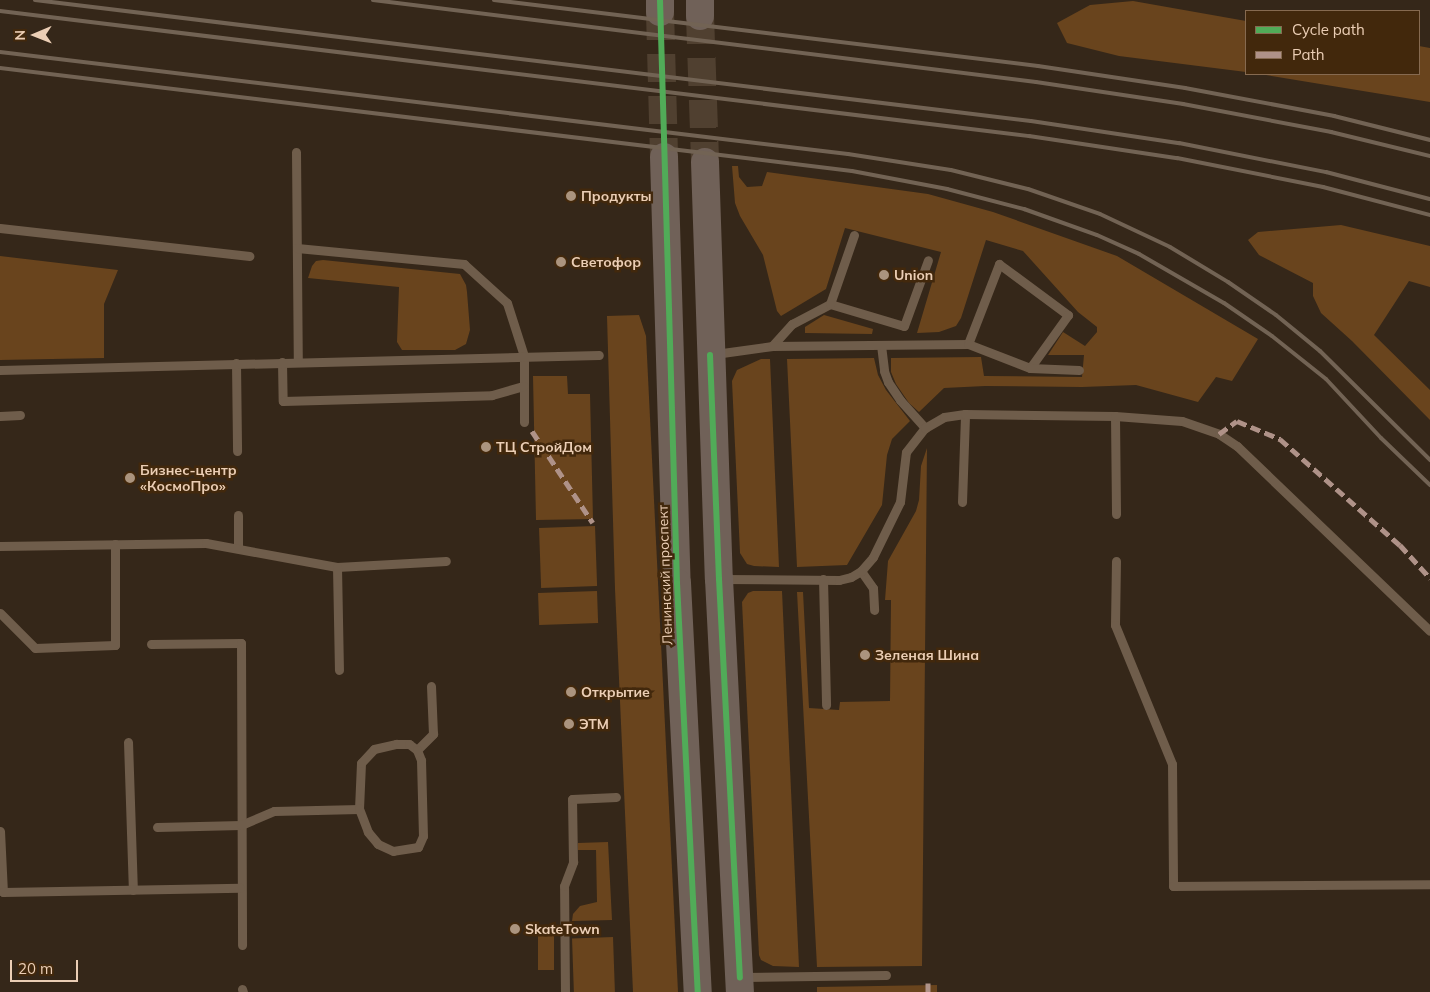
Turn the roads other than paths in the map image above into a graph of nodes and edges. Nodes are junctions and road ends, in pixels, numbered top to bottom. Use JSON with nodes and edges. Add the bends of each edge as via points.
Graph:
{"nodes":[{"id":1,"x":296,"y":152,"type":"dead end"},
{"id":2,"x":664,"y":158,"type":"tunnel mouth"},
{"id":3,"x":705,"y":162,"type":"tunnel mouth"},
{"id":4,"x":0,"y":228,"type":"edge"},
{"id":5,"x":854,"y":235,"type":"dead end"},
{"id":6,"x":297,"y":248,"type":"junction"},
{"id":7,"x":249,"y":256,"type":"dead end"},
{"id":8,"x":928,"y":260,"type":"dead end"},
{"id":9,"x":830,"y":304,"type":"junction"},
{"id":10,"x":968,"y":344,"type":"junction"},
{"id":11,"x":881,"y":345,"type":"junction"},
{"id":12,"x":772,"y":346,"type":"junction"},
{"id":13,"x":599,"y":354,"type":"dead end"},
{"id":14,"x":710,"y":355,"type":"junction"},
{"id":15,"x":524,"y":356,"type":"junction"},
{"id":16,"x":236,"y":362,"type":"junction"},
{"id":17,"x":282,"y":362,"type":"junction"},
{"id":18,"x":298,"y":362,"type":"junction"},
{"id":19,"x":1030,"y":368,"type":"junction"},
{"id":20,"x":0,"y":370,"type":"edge"},
{"id":21,"x":1079,"y":370,"type":"dead end"},
{"id":22,"x":524,"y":386,"type":"junction"},
{"id":23,"x":965,"y":414,"type":"junction"},
{"id":24,"x":0,"y":416,"type":"edge"},
{"id":25,"x":20,"y":416,"type":"dead end"},
{"id":26,"x":1115,"y":416,"type":"junction"},
{"id":27,"x":524,"y":422,"type":"dead end"},
{"id":28,"x":925,"y":428,"type":"junction"},
{"id":29,"x":237,"y":451,"type":"dead end"},
{"id":30,"x":962,"y":502,"type":"dead end"},
{"id":31,"x":1116,"y":514,"type":"dead end"},
{"id":32,"x":238,"y":515,"type":"dead end"},
{"id":33,"x":115,"y":544,"type":"junction"},
{"id":34,"x":0,"y":546,"type":"edge"},
{"id":35,"x":238,"y":548,"type":"junction"},
{"id":36,"x":446,"y":561,"type":"dead end"},
{"id":37,"x":1116,"y":561,"type":"dead end"},
{"id":38,"x":336,"y":567,"type":"junction"},
{"id":39,"x":861,"y":571,"type":"junction"},
{"id":40,"x":719,"y":579,"type":"junction"},
{"id":41,"x":823,"y":580,"type":"junction"},
{"id":42,"x":874,"y":610,"type":"dead end"},
{"id":43,"x":0,"y":613,"type":"edge"},
{"id":44,"x":1430,"y":631,"type":"edge"},
{"id":45,"x":151,"y":644,"type":"dead end"},
{"id":46,"x":339,"y":670,"type":"dead end"},
{"id":47,"x":431,"y":686,"type":"dead end"},
{"id":48,"x":826,"y":705,"type":"dead end"},
{"id":49,"x":128,"y":742,"type":"dead end"},
{"id":50,"x":417,"y":750,"type":"junction"},
{"id":51,"x":616,"y":797,"type":"dead end"},
{"id":52,"x":358,"y":809,"type":"junction"},
{"id":53,"x":241,"y":825,"type":"junction"},
{"id":54,"x":157,"y":827,"type":"dead end"},
{"id":55,"x":0,"y":831,"type":"edge"},
{"id":56,"x":1430,"y":884,"type":"edge"},
{"id":57,"x":240,"y":888,"type":"junction"},
{"id":58,"x":133,"y":890,"type":"junction"},
{"id":59,"x":242,"y":945,"type":"dead end"},
{"id":60,"x":886,"y":975,"type":"dead end"},
{"id":61,"x":740,"y":985,"type":"edge"},
{"id":62,"x":565,"y":992,"type":"edge"},
{"id":63,"x":698,"y":992,"type":"edge"}],
"edges":[{"from":1,"to":6,"type":"lane"},
{"from":2,"to":63,"type":"main road","name":"Ленинский проспект","via":[[677,582]]},
{"from":3,"to":14,"type":"main road"},
{"from":4,"to":7,"type":"lane"},
{"from":5,"to":9,"type":"lane"},
{"from":6,"to":15,"type":"lane","via":[[464,264],[507,303]]},
{"from":6,"to":18,"type":"lane"},
{"from":8,"to":9,"type":"lane","via":[[904,326]]},
{"from":9,"to":12,"type":"lane","via":[[792,324]]},
{"from":10,"to":11,"type":"lane"},
{"from":10,"to":19,"type":"lane"},
{"from":10,"to":19,"type":"lane","via":[[999,264],[1068,316]]},
{"from":11,"to":12,"type":"lane"},
{"from":11,"to":28,"type":"lane","via":[[888,382]]},
{"from":12,"to":14,"type":"lane"},
{"from":13,"to":15,"type":"lane"},
{"from":14,"to":40,"type":"main road"},
{"from":15,"to":18,"type":"lane"},
{"from":15,"to":22,"type":"lane"},
{"from":16,"to":17,"type":"lane"},
{"from":16,"to":20,"type":"lane"},
{"from":16,"to":29,"type":"lane"},
{"from":17,"to":18,"type":"lane"},
{"from":17,"to":22,"type":"lane","via":[[283,401],[492,395]]},
{"from":19,"to":21,"type":"lane"},
{"from":22,"to":27,"type":"lane"},
{"from":23,"to":26,"type":"lane"},
{"from":23,"to":28,"type":"lane","via":[[944,417]]},
{"from":23,"to":30,"type":"lane"},
{"from":24,"to":25,"type":"lane"},
{"from":26,"to":31,"type":"lane"},
{"from":26,"to":44,"type":"lane","via":[[1182,421],[1219,434],[1237,446]]},
{"from":28,"to":39,"type":"lane","via":[[906,452],[900,502],[873,557]]},
{"from":32,"to":35,"type":"lane"},
{"from":33,"to":34,"type":"lane"},
{"from":33,"to":35,"type":"lane","via":[[206,543]]},
{"from":33,"to":43,"type":"lane","via":[[115,645],[35,648]]},
{"from":35,"to":38,"type":"lane"},
{"from":36,"to":38,"type":"lane"},
{"from":37,"to":56,"type":"lane","via":[[1115,625],[1172,764],[1173,886]]},
{"from":38,"to":46,"type":"lane"},
{"from":39,"to":41,"type":"lane","via":[[851,577]]},
{"from":39,"to":42,"type":"lane","via":[[873,588]]},
{"from":40,"to":41,"type":"lane"},
{"from":40,"to":61,"type":"main road"},
{"from":41,"to":48,"type":"lane"},
{"from":45,"to":53,"type":"lane","via":[[241,643]]},
{"from":47,"to":50,"type":"lane","via":[[432,734]]},
{"from":49,"to":58,"type":"lane"},
{"from":50,"to":52,"type":"lane","via":[[409,744],[374,749],[361,763]]},
{"from":50,"to":52,"type":"lane","via":[[421,760],[423,836],[418,847],[393,851],[378,844],[368,832]]},
{"from":51,"to":62,"type":"lane","via":[[572,799],[573,862],[564,886]]},
{"from":52,"to":53,"type":"lane","via":[[274,811]]},
{"from":53,"to":54,"type":"lane"},
{"from":53,"to":57,"type":"lane"},
{"from":55,"to":58,"type":"lane","via":[[3,892]]},
{"from":57,"to":58,"type":"lane"},
{"from":57,"to":59,"type":"lane"},
{"from":60,"to":61,"type":"lane"}]}
